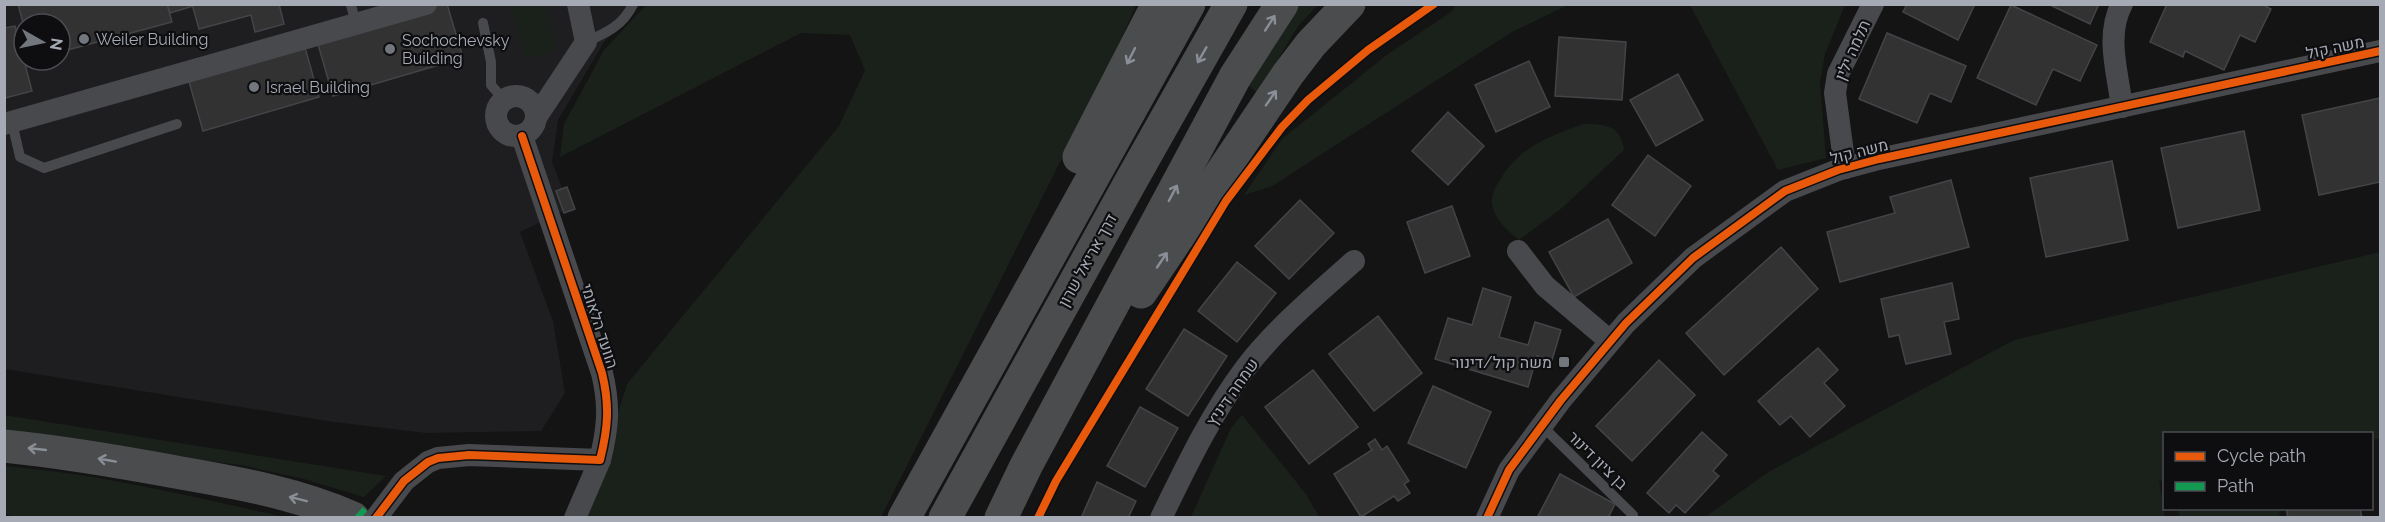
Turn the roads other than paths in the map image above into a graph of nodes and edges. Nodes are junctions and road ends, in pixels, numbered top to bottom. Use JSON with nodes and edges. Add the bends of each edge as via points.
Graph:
{"nodes":[{"id":1,"x":426,"y":4,"type":"edge"},
{"id":2,"x":578,"y":4,"type":"edge"},
{"id":3,"x":633,"y":4,"type":"edge"},
{"id":4,"x":1158,"y":4,"type":"edge"},
{"id":5,"x":1190,"y":4,"type":"edge"},
{"id":6,"x":1231,"y":4,"type":"edge"},
{"id":7,"x":1282,"y":4,"type":"edge"},
{"id":8,"x":1349,"y":4,"type":"edge"},
{"id":9,"x":1873,"y":4,"type":"edge"},
{"id":10,"x":2122,"y":4,"type":"edge"},
{"id":11,"x":354,"y":15,"type":"edge"},
{"id":12,"x":483,"y":23,"type":"dead end"},
{"id":13,"x":581,"y":49,"type":"junction"},
{"id":14,"x":2380,"y":51,"type":"edge"},
{"id":15,"x":510,"y":97,"type":"junction"},
{"id":16,"x":2122,"y":107,"type":"junction"},
{"id":17,"x":537,"y":116,"type":"junction"},
{"id":18,"x":8,"y":123,"type":"edge"},
{"id":19,"x":177,"y":124,"type":"dead end"},
{"id":20,"x":522,"y":136,"type":"junction"},
{"id":21,"x":1845,"y":168,"type":"junction"},
{"id":22,"x":1518,"y":251,"type":"dead end"},
{"id":23,"x":1354,"y":261,"type":"dead end"},
{"id":24,"x":1610,"y":341,"type":"junction"},
{"id":25,"x":1542,"y":426,"type":"junction"},
{"id":26,"x":4,"y":446,"type":"edge"},
{"id":27,"x":600,"y":460,"type":"junction"},
{"id":28,"x":1026,"y":466,"type":"junction"},
{"id":29,"x":370,"y":515,"type":"edge"},
{"id":30,"x":1633,"y":515,"type":"dead end"},
{"id":31,"x":575,"y":518,"type":"edge"},
{"id":32,"x":904,"y":518,"type":"edge"},
{"id":33,"x":939,"y":518,"type":"edge"},
{"id":34,"x":945,"y":518,"type":"edge"},
{"id":35,"x":1001,"y":518,"type":"edge"},
{"id":36,"x":1161,"y":518,"type":"edge"},
{"id":37,"x":1487,"y":518,"type":"edge"}],
"edges":[{"from":1,"to":11,"type":"street"},
{"from":2,"to":13,"type":"street"},
{"from":3,"to":13,"type":"lane","via":[[627,17]]},
{"from":4,"to":32,"type":"highway","one_way":true,"via":[[995,318]]},
{"from":5,"to":32,"type":"highway"},
{"from":5,"to":33,"type":"highway"},
{"from":6,"to":34,"type":"highway","name":"דרך אריאל שרון","one_way":true},
{"from":28,"to":7,"type":"highway","one_way":true,"via":[[1235,77]]},
{"from":28,"to":8,"type":"highway","one_way":true,"via":[[1275,92],[1311,44]]},
{"from":9,"to":21,"type":"street","name":"תלמה ילין","via":[[1838,74],[1835,93]]},
{"from":10,"to":16,"type":"street","via":[[2114,24],[2113,41]]},
{"from":11,"to":18,"type":"street"},
{"from":12,"to":15,"type":"lane","via":[[491,85]]},
{"from":13,"to":15,"type":"street","via":[[548,77]]},
{"from":13,"to":17,"type":"street"},
{"from":14,"to":16,"type":"street","name":"משה קול"},
{"from":15,"to":17,"type":"street","via":[[528,99]]},
{"from":15,"to":20,"type":"street","via":[[496,111],[498,126],[508,135]]},
{"from":16,"to":21,"type":"street","name":"משה קול"},
{"from":17,"to":20,"type":"street","via":[[533,128]]},
{"from":18,"to":19,"type":"lane","via":[[20,158],[44,168]]},
{"from":20,"to":27,"type":"street","name":"הוועד הלאומי","via":[[604,383],[607,434]]},
{"from":21,"to":24,"type":"street","name":"משה קול","via":[[1806,181],[1763,205],[1693,258]]},
{"from":22,"to":24,"type":"street","via":[[1545,286]]},
{"from":23,"to":36,"type":"street","name":"שמחה דיניץ","via":[[1296,314],[1244,370],[1203,433]]},
{"from":24,"to":25,"type":"street","name":"משה קול"},
{"from":25,"to":30,"type":"lane","name":"בן ציון דינור"},
{"from":25,"to":37,"type":"street","name":"משה קול","via":[[1509,470]]},
{"from":29,"to":26,"type":"highway","one_way":true,"via":[[230,482],[70,453]]},
{"from":27,"to":29,"type":"street","via":[[469,455],[438,458],[412,473]]},
{"from":27,"to":31,"type":"street","name":"הוועד הלאומי"},
{"from":28,"to":35,"type":"highway"}]}
